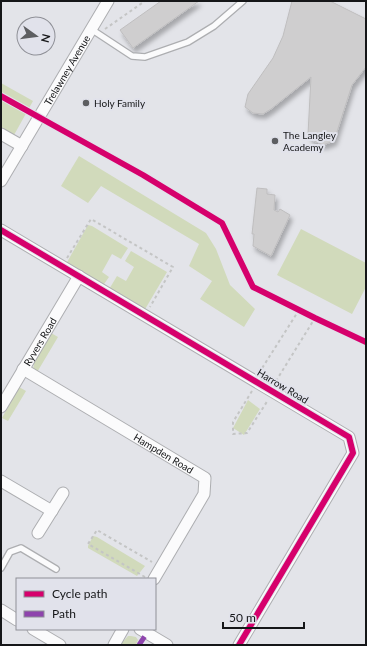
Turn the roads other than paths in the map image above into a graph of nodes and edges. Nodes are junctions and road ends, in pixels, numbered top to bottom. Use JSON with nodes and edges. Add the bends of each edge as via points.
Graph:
{"nodes":[{"id":1,"x":108,"y":1,"type":"edge"},
{"id":2,"x":244,"y":1,"type":"edge"},
{"id":3,"x":91,"y":29,"type":"junction"},
{"id":4,"x":1,"y":134,"type":"edge"},
{"id":5,"x":22,"y":146,"type":"junction"},
{"id":6,"x":1,"y":182,"type":"edge"},
{"id":7,"x":1,"y":230,"type":"edge"},
{"id":8,"x":79,"y":276,"type":"junction"},
{"id":9,"x":23,"y":369,"type":"junction"},
{"id":10,"x":1,"y":407,"type":"edge"},
{"id":11,"x":1,"y":481,"type":"edge"},
{"id":12,"x":63,"y":493,"type":"dead end"},
{"id":13,"x":52,"y":511,"type":"junction"},
{"id":14,"x":38,"y":533,"type":"dead end"},
{"id":15,"x":1,"y":568,"type":"edge"},
{"id":16,"x":56,"y":569,"type":"dead end"},
{"id":17,"x":154,"y":578,"type":"edge"},
{"id":18,"x":1,"y":610,"type":"edge"},
{"id":19,"x":16,"y":619,"type":"edge"},
{"id":20,"x":35,"y":630,"type":"edge"},
{"id":21,"x":122,"y":630,"type":"edge"},
{"id":22,"x":142,"y":630,"type":"edge"},
{"id":23,"x":60,"y":645,"type":"edge"},
{"id":24,"x":114,"y":645,"type":"edge"},
{"id":25,"x":168,"y":645,"type":"edge"},
{"id":26,"x":239,"y":645,"type":"edge"}],
"edges":[{"from":1,"to":3,"type":"street","name":"Trelawney Avenue"},
{"from":2,"to":3,"type":"lane","via":[[214,26],[188,42],[145,57],[132,56]]},
{"from":3,"to":5,"type":"street","name":"Trelawney Avenue"},
{"from":4,"to":5,"type":"street"},
{"from":5,"to":6,"type":"street","name":"Trelawney Avenue"},
{"from":7,"to":8,"type":"street","name":"Harrow Road"},
{"from":8,"to":9,"type":"street","name":"Ryvers Road"},
{"from":8,"to":26,"type":"street","name":"Harrow Road","via":[[349,437],[353,453]]},
{"from":9,"to":10,"type":"street","name":"Ryvers Road"},
{"from":9,"to":17,"type":"street","name":"Hampden Road","via":[[205,478],[204,494]]},
{"from":11,"to":13,"type":"street"},
{"from":12,"to":13,"type":"street"},
{"from":13,"to":14,"type":"street"},
{"from":15,"to":16,"type":"lane","via":[[10,552],[21,548]]},
{"from":18,"to":19,"type":"street"},
{"from":20,"to":23,"type":"street"},
{"from":21,"to":24,"type":"street"},
{"from":22,"to":25,"type":"street"}]}
